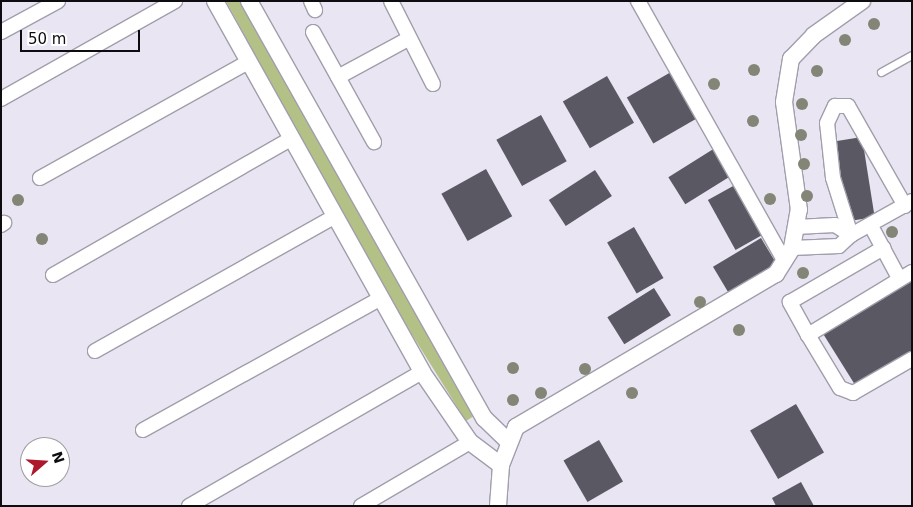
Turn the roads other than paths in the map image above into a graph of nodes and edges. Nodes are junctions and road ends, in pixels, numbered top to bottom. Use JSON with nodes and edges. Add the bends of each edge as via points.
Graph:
{"nodes":[{"id":1,"x":58,"y":1,"type":"edge"},
{"id":2,"x":176,"y":1,"type":"edge"},
{"id":3,"x":215,"y":1,"type":"edge"},
{"id":4,"x":249,"y":1,"type":"edge"},
{"id":5,"x":391,"y":1,"type":"edge"},
{"id":6,"x":638,"y":1,"type":"edge"},
{"id":7,"x":862,"y":1,"type":"edge"},
{"id":8,"x":1,"y":32,"type":"edge"},
{"id":9,"x":313,"y":32,"type":"dead end"},
{"id":10,"x":408,"y":38,"type":"junction"},
{"id":11,"x":912,"y":55,"type":"edge"},
{"id":12,"x":247,"y":63,"type":"junction"},
{"id":13,"x":881,"y":72,"type":"dead end"},
{"id":14,"x":338,"y":77,"type":"junction"},
{"id":15,"x":433,"y":84,"type":"dead end"},
{"id":16,"x":1,"y":100,"type":"edge"},
{"id":17,"x":289,"y":140,"type":"junction"},
{"id":18,"x":374,"y":142,"type":"dead end"},
{"id":19,"x":40,"y":178,"type":"dead end"},
{"id":20,"x":908,"y":204,"type":"edge"},
{"id":21,"x":334,"y":217,"type":"junction"},
{"id":22,"x":871,"y":226,"type":"junction"},
{"id":23,"x":796,"y":227,"type":"junction"},
{"id":24,"x":851,"y":235,"type":"junction"},
{"id":25,"x":883,"y":248,"type":"junction"},
{"id":26,"x":788,"y":254,"type":"junction"},
{"id":27,"x":912,"y":272,"type":"edge"},
{"id":28,"x":53,"y":276,"type":"dead end"},
{"id":29,"x":899,"y":278,"type":"junction"},
{"id":30,"x":379,"y":299,"type":"junction"},
{"id":31,"x":808,"y":335,"type":"junction"},
{"id":32,"x":95,"y":351,"type":"dead end"},
{"id":33,"x":912,"y":359,"type":"edge"},
{"id":34,"x":422,"y":372,"type":"junction"},
{"id":35,"x":143,"y":430,"type":"dead end"},
{"id":36,"x":507,"y":440,"type":"junction"},
{"id":37,"x":470,"y":442,"type":"junction"},
{"id":38,"x":501,"y":465,"type":"junction"},
{"id":39,"x":189,"y":506,"type":"edge"},
{"id":40,"x":360,"y":506,"type":"edge"},
{"id":41,"x":498,"y":506,"type":"edge"}],
"edges":[{"from":1,"to":8,"type":"street"},
{"from":2,"to":16,"type":"street"},
{"from":3,"to":12,"type":"street"},
{"from":4,"to":36,"type":"street","via":[[484,418]]},
{"from":5,"to":10,"type":"street"},
{"from":6,"to":26,"type":"street"},
{"from":7,"to":23,"type":"street","via":[[814,34],[791,59],[784,102],[799,210]]},
{"from":9,"to":14,"type":"street"},
{"from":10,"to":14,"type":"street"},
{"from":10,"to":15,"type":"street"},
{"from":11,"to":13,"type":"lane"},
{"from":12,"to":17,"type":"street"},
{"from":12,"to":19,"type":"street"},
{"from":14,"to":18,"type":"street"},
{"from":17,"to":21,"type":"street"},
{"from":17,"to":28,"type":"street"},
{"from":20,"to":22,"type":"street"},
{"from":20,"to":24,"type":"street","via":[[848,106],[835,106],[828,132],[833,178]]},
{"from":21,"to":30,"type":"street"},
{"from":21,"to":32,"type":"street"},
{"from":22,"to":24,"type":"street"},
{"from":22,"to":25,"type":"street"},
{"from":23,"to":24,"type":"street","via":[[835,225]]},
{"from":23,"to":26,"type":"street"},
{"from":24,"to":26,"type":"street","via":[[838,246]]},
{"from":25,"to":29,"type":"street"},
{"from":25,"to":31,"type":"street","via":[[790,302]]},
{"from":26,"to":36,"type":"street","via":[[776,274],[516,428]]},
{"from":27,"to":29,"type":"street"},
{"from":29,"to":31,"type":"street"},
{"from":30,"to":34,"type":"street"},
{"from":30,"to":35,"type":"street"},
{"from":31,"to":33,"type":"street","via":[[840,388],[853,393]]},
{"from":34,"to":37,"type":"street"},
{"from":34,"to":39,"type":"street"},
{"from":36,"to":38,"type":"street"},
{"from":37,"to":38,"type":"street"},
{"from":37,"to":40,"type":"street"},
{"from":38,"to":41,"type":"street"}]}
